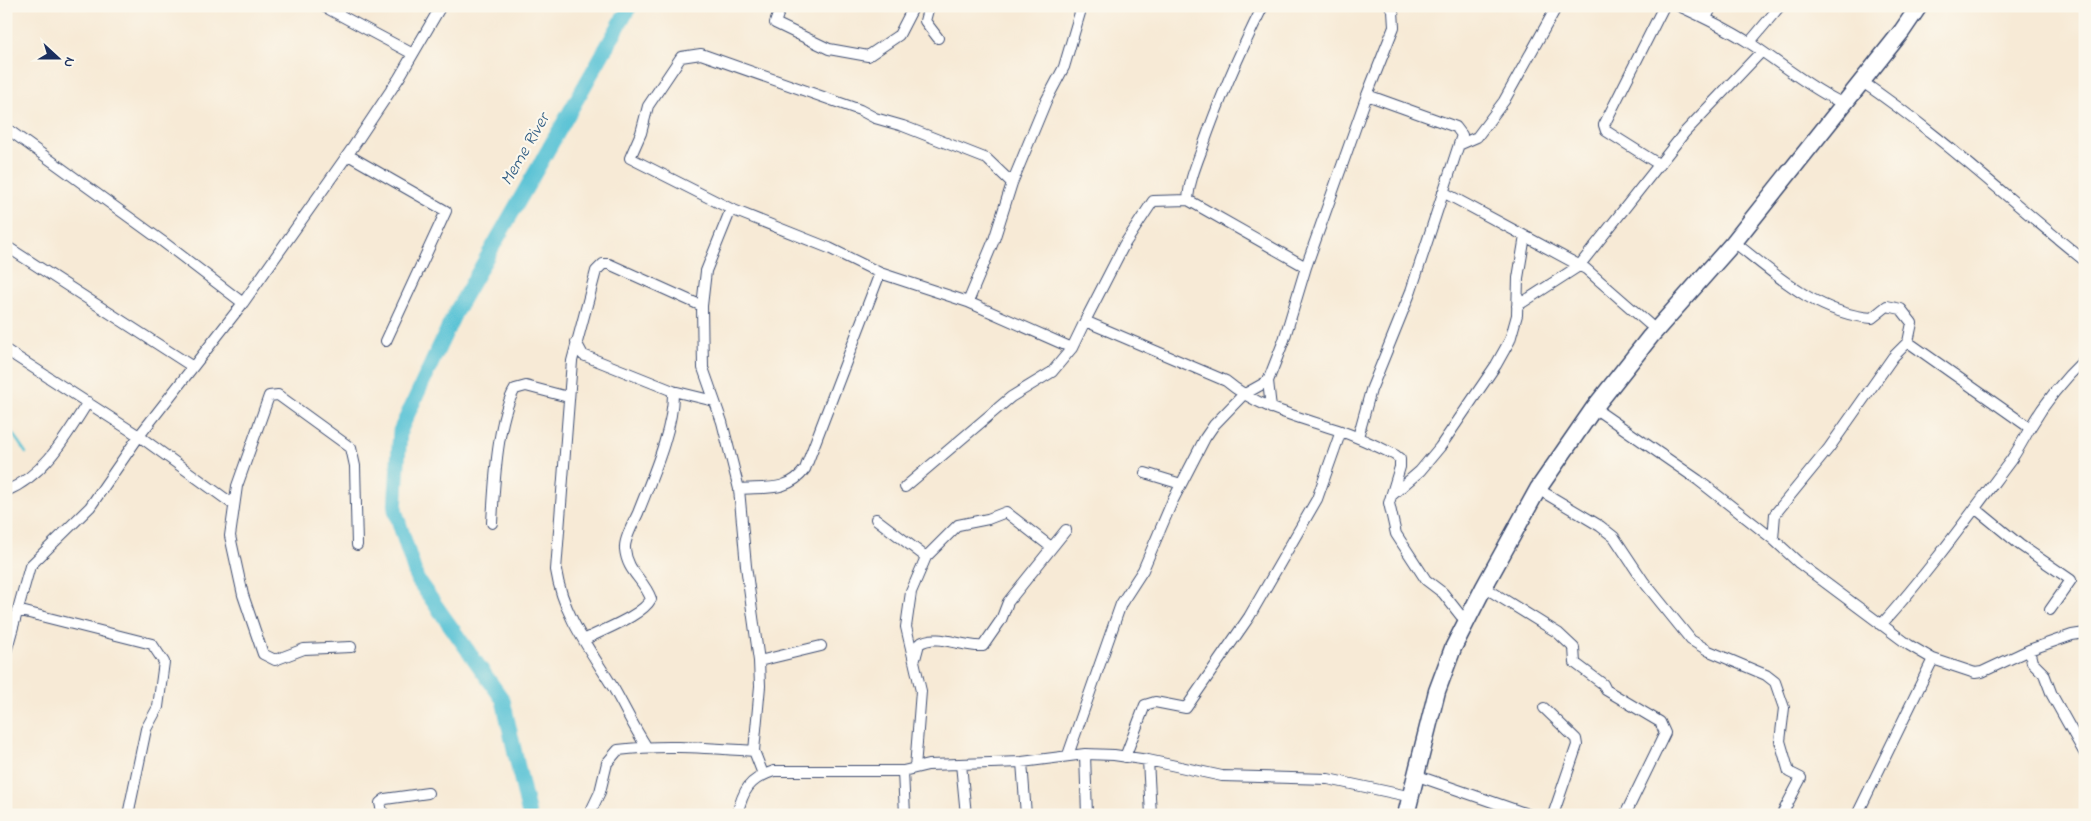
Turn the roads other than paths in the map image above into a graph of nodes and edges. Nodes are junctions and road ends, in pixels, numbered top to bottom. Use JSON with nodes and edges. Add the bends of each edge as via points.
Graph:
{"nodes":[{"id":1,"x":323,"y":6,"type":"edge"},
{"id":2,"x":441,"y":6,"type":"edge"},
{"id":3,"x":781,"y":6,"type":"edge"},
{"id":4,"x":914,"y":6,"type":"edge"},
{"id":5,"x":929,"y":6,"type":"edge"},
{"id":6,"x":1082,"y":6,"type":"edge"},
{"id":7,"x":1263,"y":6,"type":"edge"},
{"id":8,"x":1390,"y":6,"type":"edge"},
{"id":9,"x":1557,"y":6,"type":"edge"},
{"id":10,"x":1664,"y":6,"type":"edge"},
{"id":11,"x":1679,"y":6,"type":"edge"},
{"id":12,"x":1712,"y":6,"type":"edge"},
{"id":13,"x":1780,"y":6,"type":"edge"},
{"id":14,"x":1907,"y":6,"type":"edge"},
{"id":15,"x":1919,"y":6,"type":"edge"},
{"id":16,"x":1706,"y":18,"type":"junction"},
{"id":17,"x":938,"y":38,"type":"dead end"},
{"id":18,"x":1749,"y":43,"type":"junction"},
{"id":19,"x":1761,"y":52,"type":"junction"},
{"id":20,"x":413,"y":54,"type":"junction"},
{"id":21,"x":1861,"y":81,"type":"junction"},
{"id":22,"x":1367,"y":95,"type":"junction"},
{"id":23,"x":1836,"y":100,"type":"junction"},
{"id":24,"x":6,"y":128,"type":"edge"},
{"id":25,"x":1461,"y":144,"type":"junction"},
{"id":26,"x":348,"y":155,"type":"junction"},
{"id":27,"x":1660,"y":165,"type":"junction"},
{"id":28,"x":1012,"y":183,"type":"junction"},
{"id":29,"x":1443,"y":192,"type":"junction"},
{"id":30,"x":1188,"y":200,"type":"junction"},
{"id":31,"x":731,"y":210,"type":"junction"},
{"id":32,"x":1525,"y":236,"type":"junction"},
{"id":33,"x":1734,"y":242,"type":"junction"},
{"id":34,"x":6,"y":246,"type":"edge"},
{"id":35,"x":2085,"y":261,"type":"edge"},
{"id":36,"x":1579,"y":266,"type":"junction"},
{"id":37,"x":1306,"y":267,"type":"junction"},
{"id":38,"x":880,"y":273,"type":"junction"},
{"id":39,"x":968,"y":302,"type":"junction"},
{"id":40,"x":243,"y":303,"type":"junction"},
{"id":41,"x":702,"y":306,"type":"junction"},
{"id":42,"x":1517,"y":306,"type":"junction"},
{"id":43,"x":1085,"y":321,"type":"junction"},
{"id":44,"x":1649,"y":324,"type":"junction"},
{"id":45,"x":386,"y":341,"type":"dead end"},
{"id":46,"x":576,"y":342,"type":"junction"},
{"id":47,"x":1908,"y":342,"type":"junction"},
{"id":48,"x":1072,"y":348,"type":"junction"},
{"id":49,"x":6,"y":350,"type":"edge"},
{"id":50,"x":583,"y":356,"type":"junction"},
{"id":51,"x":2085,"y":359,"type":"edge"},
{"id":52,"x":572,"y":360,"type":"junction"},
{"id":53,"x":193,"y":367,"type":"junction"},
{"id":54,"x":1268,"y":381,"type":"junction"},
{"id":55,"x":673,"y":391,"type":"junction"},
{"id":56,"x":1243,"y":395,"type":"junction"},
{"id":57,"x":568,"y":397,"type":"junction"},
{"id":58,"x":714,"y":400,"type":"junction"},
{"id":59,"x":88,"y":402,"type":"junction"},
{"id":60,"x":1271,"y":408,"type":"junction"},
{"id":61,"x":1594,"y":408,"type":"junction"},
{"id":62,"x":2030,"y":428,"type":"junction"},
{"id":63,"x":1341,"y":431,"type":"junction"},
{"id":64,"x":139,"y":436,"type":"junction"},
{"id":65,"x":1358,"y":437,"type":"junction"},
{"id":66,"x":1146,"y":473,"type":"dead end"},
{"id":67,"x":1181,"y":484,"type":"junction"},
{"id":68,"x":905,"y":487,"type":"dead end"},
{"id":69,"x":739,"y":489,"type":"junction"},
{"id":70,"x":1538,"y":489,"type":"junction"},
{"id":71,"x":6,"y":491,"type":"edge"},
{"id":72,"x":1390,"y":497,"type":"junction"},
{"id":73,"x":234,"y":505,"type":"junction"},
{"id":74,"x":1974,"y":508,"type":"junction"},
{"id":75,"x":876,"y":518,"type":"dead end"},
{"id":76,"x":492,"y":523,"type":"dead end"},
{"id":77,"x":1066,"y":530,"type":"dead end"},
{"id":78,"x":1773,"y":539,"type":"junction"},
{"id":79,"x":357,"y":545,"type":"dead end"},
{"id":80,"x":1051,"y":547,"type":"junction"},
{"id":81,"x":926,"y":557,"type":"junction"},
{"id":82,"x":1484,"y":587,"type":"junction"},
{"id":83,"x":17,"y":610,"type":"junction"},
{"id":84,"x":2050,"y":610,"type":"dead end"},
{"id":85,"x":1461,"y":616,"type":"junction"},
{"id":86,"x":1881,"y":625,"type":"junction"},
{"id":87,"x":2085,"y":633,"type":"edge"},
{"id":88,"x":584,"y":640,"type":"junction"},
{"id":89,"x":821,"y":646,"type":"dead end"},
{"id":90,"x":351,"y":647,"type":"dead end"},
{"id":91,"x":2029,"y":650,"type":"junction"},
{"id":92,"x":6,"y":652,"type":"edge"},
{"id":93,"x":1933,"y":659,"type":"junction"},
{"id":94,"x":915,"y":660,"type":"junction"},
{"id":95,"x":759,"y":661,"type":"junction"},
{"id":96,"x":1544,"y":708,"type":"dead end"},
{"id":97,"x":646,"y":746,"type":"junction"},
{"id":98,"x":754,"y":751,"type":"junction"},
{"id":99,"x":1085,"y":754,"type":"junction"},
{"id":100,"x":2085,"y":754,"type":"edge"},
{"id":101,"x":1068,"y":755,"type":"junction"},
{"id":102,"x":1125,"y":757,"type":"junction"},
{"id":103,"x":1148,"y":760,"type":"junction"},
{"id":104,"x":1022,"y":762,"type":"junction"},
{"id":105,"x":961,"y":764,"type":"junction"},
{"id":106,"x":915,"y":768,"type":"junction"},
{"id":107,"x":903,"y":770,"type":"junction"},
{"id":108,"x":763,"y":774,"type":"junction"},
{"id":109,"x":1415,"y":775,"type":"junction"},
{"id":110,"x":428,"y":793,"type":"dead end"},
{"id":111,"x":1403,"y":795,"type":"junction"},
{"id":112,"x":128,"y":815,"type":"edge"},
{"id":113,"x":383,"y":815,"type":"edge"},
{"id":114,"x":589,"y":815,"type":"edge"},
{"id":115,"x":737,"y":815,"type":"edge"},
{"id":116,"x":905,"y":815,"type":"edge"},
{"id":117,"x":966,"y":815,"type":"edge"},
{"id":118,"x":1026,"y":815,"type":"edge"},
{"id":119,"x":1087,"y":815,"type":"edge"},
{"id":120,"x":1151,"y":815,"type":"edge"},
{"id":121,"x":1400,"y":815,"type":"edge"},
{"id":122,"x":1406,"y":815,"type":"edge"},
{"id":123,"x":1530,"y":815,"type":"edge"},
{"id":124,"x":1553,"y":815,"type":"edge"},
{"id":125,"x":1625,"y":815,"type":"edge"},
{"id":126,"x":1784,"y":815,"type":"edge"},
{"id":127,"x":1857,"y":815,"type":"edge"}],
"edges":[{"from":1,"to":20,"type":"street"},
{"from":2,"to":20,"type":"street"},
{"from":3,"to":4,"type":"street","via":[[775,23],[829,49],[868,56],[899,35]]},
{"from":5,"to":17,"type":"street","via":[[925,21]]},
{"from":6,"to":28,"type":"street","via":[[1064,67],[1046,101]]},
{"from":7,"to":30,"type":"street","via":[[1210,127],[1188,189]]},
{"from":8,"to":22,"type":"street","via":[[1394,27]]},
{"from":9,"to":25,"type":"street","via":[[1504,101],[1477,137]]},
{"from":10,"to":27,"type":"street","via":[[1604,125],[1606,131]]},
{"from":11,"to":16,"type":"street"},
{"from":12,"to":16,"type":"street"},
{"from":13,"to":18,"type":"street"},
{"from":14,"to":23,"type":"main road"},
{"from":15,"to":21,"type":"main road"},
{"from":16,"to":18,"type":"street"},
{"from":18,"to":19,"type":"street"},
{"from":19,"to":23,"type":"street"},
{"from":19,"to":27,"type":"street","via":[[1685,132]]},
{"from":20,"to":26,"type":"street"},
{"from":21,"to":33,"type":"main road"},
{"from":21,"to":35,"type":"street","via":[[1952,148]]},
{"from":22,"to":25,"type":"street","via":[[1456,127],[1462,135]]},
{"from":22,"to":37,"type":"street"},
{"from":23,"to":44,"type":"main road"},
{"from":24,"to":40,"type":"street"},
{"from":25,"to":29,"type":"street"},
{"from":26,"to":40,"type":"street"},
{"from":26,"to":45,"type":"street","via":[[446,210]]},
{"from":27,"to":36,"type":"street"},
{"from":28,"to":31,"type":"street","via":[[987,159],[903,126],[701,54],[681,57],[648,106],[630,158]]},
{"from":28,"to":39,"type":"street","via":[[994,240]]},
{"from":29,"to":32,"type":"street"},
{"from":29,"to":65,"type":"street","via":[[1411,291],[1371,390]]},
{"from":30,"to":37,"type":"street"},
{"from":30,"to":43,"type":"street","via":[[1153,201],[1124,245]]},
{"from":31,"to":38,"type":"street","via":[[829,248]]},
{"from":31,"to":41,"type":"street","via":[[706,271]]},
{"from":32,"to":36,"type":"street"},
{"from":32,"to":42,"type":"street"},
{"from":33,"to":47,"type":"street","via":[[1803,296],[1852,317],[1872,318],[1887,306],[1900,309],[1912,323]]},
{"from":33,"to":61,"type":"main road","via":[[1656,330]]},
{"from":34,"to":53,"type":"street"},
{"from":36,"to":42,"type":"street"},
{"from":36,"to":44,"type":"street","via":[[1593,274]]},
{"from":37,"to":54,"type":"street"},
{"from":38,"to":39,"type":"street"},
{"from":38,"to":69,"type":"street","via":[[805,469],[794,482],[785,486]]},
{"from":39,"to":48,"type":"street"},
{"from":40,"to":53,"type":"street"},
{"from":41,"to":46,"type":"street","via":[[603,264],[596,271]]},
{"from":41,"to":58,"type":"street","via":[[703,368]]},
{"from":42,"to":72,"type":"street","via":[[1510,340],[1496,366],[1440,447],[1420,471]]},
{"from":43,"to":48,"type":"street"},
{"from":43,"to":56,"type":"street","via":[[1226,381]]},
{"from":44,"to":85,"type":"main road","via":[[1589,400],[1536,478]]},
{"from":46,"to":50,"type":"street"},
{"from":46,"to":52,"type":"street"},
{"from":47,"to":62,"type":"street"},
{"from":47,"to":78,"type":"street","via":[[1892,357],[1829,448],[1775,514]]},
{"from":48,"to":68,"type":"street","via":[[1052,372],[1011,397]]},
{"from":49,"to":59,"type":"street"},
{"from":50,"to":52,"type":"street"},
{"from":50,"to":55,"type":"street"},
{"from":51,"to":62,"type":"street"},
{"from":52,"to":57,"type":"street"},
{"from":53,"to":64,"type":"street"},
{"from":54,"to":56,"type":"street"},
{"from":54,"to":60,"type":"street"},
{"from":55,"to":58,"type":"street"},
{"from":55,"to":88,"type":"street","via":[[673,409],[624,546],[629,568],[651,599],[633,616]]},
{"from":56,"to":60,"type":"street"},
{"from":56,"to":67,"type":"street","via":[[1214,425]]},
{"from":57,"to":76,"type":"street","via":[[526,386],[514,389],[499,443]]},
{"from":57,"to":88,"type":"street","via":[[556,570],[567,612]]},
{"from":58,"to":69,"type":"street"},
{"from":59,"to":64,"type":"street"},
{"from":59,"to":71,"type":"street","via":[[51,457],[32,476]]},
{"from":60,"to":63,"type":"street"},
{"from":61,"to":70,"type":"main road"},
{"from":61,"to":78,"type":"street","via":[[1698,480]]},
{"from":62,"to":74,"type":"street","via":[[2011,460]]},
{"from":63,"to":65,"type":"street"},
{"from":63,"to":102,"type":"street","via":[[1317,499],[1249,617],[1186,708],[1155,702],[1145,705]]},
{"from":64,"to":73,"type":"street"},
{"from":64,"to":83,"type":"street","via":[[90,507],[30,566]]},
{"from":65,"to":72,"type":"street","via":[[1400,459]]},
{"from":66,"to":67,"type":"street"},
{"from":67,"to":101,"type":"street","via":[[1143,570],[1121,604]]},
{"from":69,"to":95,"type":"street"},
{"from":70,"to":82,"type":"main road"},
{"from":70,"to":126,"type":"street","via":[[1614,537],[1644,582],[1691,640],[1776,682],[1784,708],[1782,749],[1789,772],[1801,778]]},
{"from":72,"to":85,"type":"street","via":[[1390,515],[1404,549],[1426,580],[1443,593]]},
{"from":73,"to":79,"type":"street","via":[[239,479],[269,396],[278,395],[351,448],[355,466]]},
{"from":73,"to":90,"type":"street","via":[[230,536],[243,595],[264,654],[275,660],[304,649]]},
{"from":74,"to":84,"type":"street","via":[[2071,580]]},
{"from":74,"to":86,"type":"street"},
{"from":75,"to":81,"type":"street"},
{"from":77,"to":80,"type":"street"},
{"from":78,"to":86,"type":"street"},
{"from":80,"to":81,"type":"street","via":[[1006,512],[958,524]]},
{"from":80,"to":94,"type":"street","via":[[1008,602],[1001,620],[983,646],[926,640],[920,644]]},
{"from":81,"to":94,"type":"street","via":[[910,592],[906,627]]},
{"from":82,"to":109,"type":"main road","via":[[1437,692]]},
{"from":82,"to":125,"type":"street","via":[[1558,633],[1574,648],[1575,663],[1603,684],[1606,690],[1663,726],[1666,734]]},
{"from":83,"to":92,"type":"street"},
{"from":83,"to":112,"type":"street","via":[[152,644],[164,662],[158,707],[146,729]]},
{"from":85,"to":111,"type":"main road","via":[[1432,694]]},
{"from":86,"to":93,"type":"street"},
{"from":87,"to":91,"type":"street"},
{"from":88,"to":97,"type":"street"},
{"from":89,"to":95,"type":"street"},
{"from":91,"to":93,"type":"street","via":[[1975,673]]},
{"from":91,"to":100,"type":"street","via":[[2032,662],[2044,674]]},
{"from":93,"to":127,"type":"street"},
{"from":94,"to":106,"type":"street","via":[[921,691]]},
{"from":95,"to":98,"type":"street"},
{"from":96,"to":124,"type":"street","via":[[1576,739],[1577,745]]},
{"from":97,"to":98,"type":"street"},
{"from":97,"to":114,"type":"street","via":[[618,750],[612,755]]},
{"from":98,"to":108,"type":"street"},
{"from":99,"to":101,"type":"street"},
{"from":99,"to":102,"type":"street"},
{"from":99,"to":119,"type":"street"},
{"from":101,"to":104,"type":"street"},
{"from":102,"to":103,"type":"street"},
{"from":103,"to":111,"type":"street","via":[[1222,776],[1328,779]]},
{"from":103,"to":120,"type":"street"},
{"from":104,"to":105,"type":"street"},
{"from":104,"to":118,"type":"street"},
{"from":105,"to":106,"type":"street"},
{"from":105,"to":117,"type":"street"},
{"from":106,"to":107,"type":"street"},
{"from":107,"to":108,"type":"street","via":[[774,770]]},
{"from":107,"to":116,"type":"street"},
{"from":108,"to":115,"type":"street","via":[[746,790]]},
{"from":109,"to":122,"type":"main road"},
{"from":109,"to":123,"type":"street"},
{"from":110,"to":113,"type":"street","via":[[385,799],[380,803]]},
{"from":111,"to":121,"type":"main road"}]}
